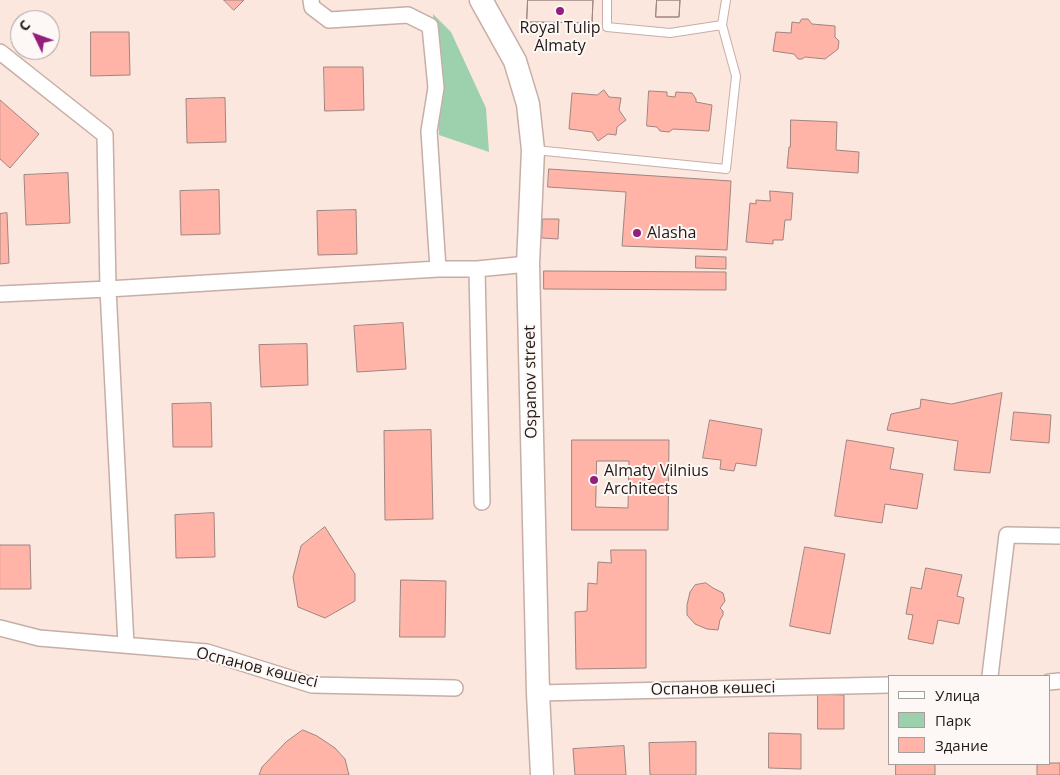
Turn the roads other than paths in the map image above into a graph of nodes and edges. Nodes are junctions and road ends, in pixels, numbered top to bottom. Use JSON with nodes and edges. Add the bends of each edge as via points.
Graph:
{"nodes":[{"id":1,"x":311,"y":0,"type":"edge"},
{"id":2,"x":481,"y":0,"type":"edge"},
{"id":3,"x":608,"y":0,"type":"edge"},
{"id":4,"x":726,"y":0,"type":"edge"},
{"id":5,"x":722,"y":25,"type":"junction"},
{"id":6,"x":0,"y":52,"type":"edge"},
{"id":7,"x":534,"y":150,"type":"junction"},
{"id":8,"x":528,"y":264,"type":"junction"},
{"id":9,"x":438,"y":269,"type":"junction"},
{"id":10,"x":477,"y":269,"type":"junction"},
{"id":11,"x":108,"y":289,"type":"junction"},
{"id":12,"x":0,"y":294,"type":"edge"},
{"id":13,"x":482,"y":502,"type":"dead end"},
{"id":14,"x":1060,"y":536,"type":"edge"},
{"id":15,"x":0,"y":628,"type":"edge"},
{"id":16,"x":126,"y":645,"type":"junction"},
{"id":17,"x":990,"y":675,"type":"edge"},
{"id":18,"x":888,"y":685,"type":"edge"},
{"id":19,"x":455,"y":688,"type":"dead end"},
{"id":20,"x":538,"y":693,"type":"junction"},
{"id":21,"x":542,"y":775,"type":"edge"}],
"edges":[{"from":1,"to":9,"type":"street","via":[[312,7],[329,20],[408,15],[430,26],[436,88],[429,132]]},
{"from":2,"to":7,"type":"street","name":"Ospanov street","via":[[515,61],[528,104]]},
{"from":3,"to":5,"type":"lane","via":[[607,27],[670,33]]},
{"from":4,"to":5,"type":"lane"},
{"from":5,"to":7,"type":"lane","via":[[736,76],[726,169]]},
{"from":6,"to":11,"type":"street","via":[[105,135]]},
{"from":7,"to":8,"type":"street","name":"Ospanov street"},
{"from":8,"to":10,"type":"street"},
{"from":8,"to":20,"type":"street","name":"Ospanov street"},
{"from":9,"to":10,"type":"street"},
{"from":9,"to":11,"type":"street"},
{"from":10,"to":13,"type":"street"},
{"from":11,"to":12,"type":"street"},
{"from":11,"to":16,"type":"street"},
{"from":14,"to":17,"type":"street","via":[[1007,535]]},
{"from":15,"to":16,"type":"street","name":"Оспанов көшесі","via":[[39,638]]},
{"from":16,"to":19,"type":"street","name":"Оспанов көшесі","via":[[207,652],[312,685]]},
{"from":18,"to":20,"type":"street","name":"Оспанов көшесі"},
{"from":20,"to":21,"type":"street","name":"Ospanov street"}]}
